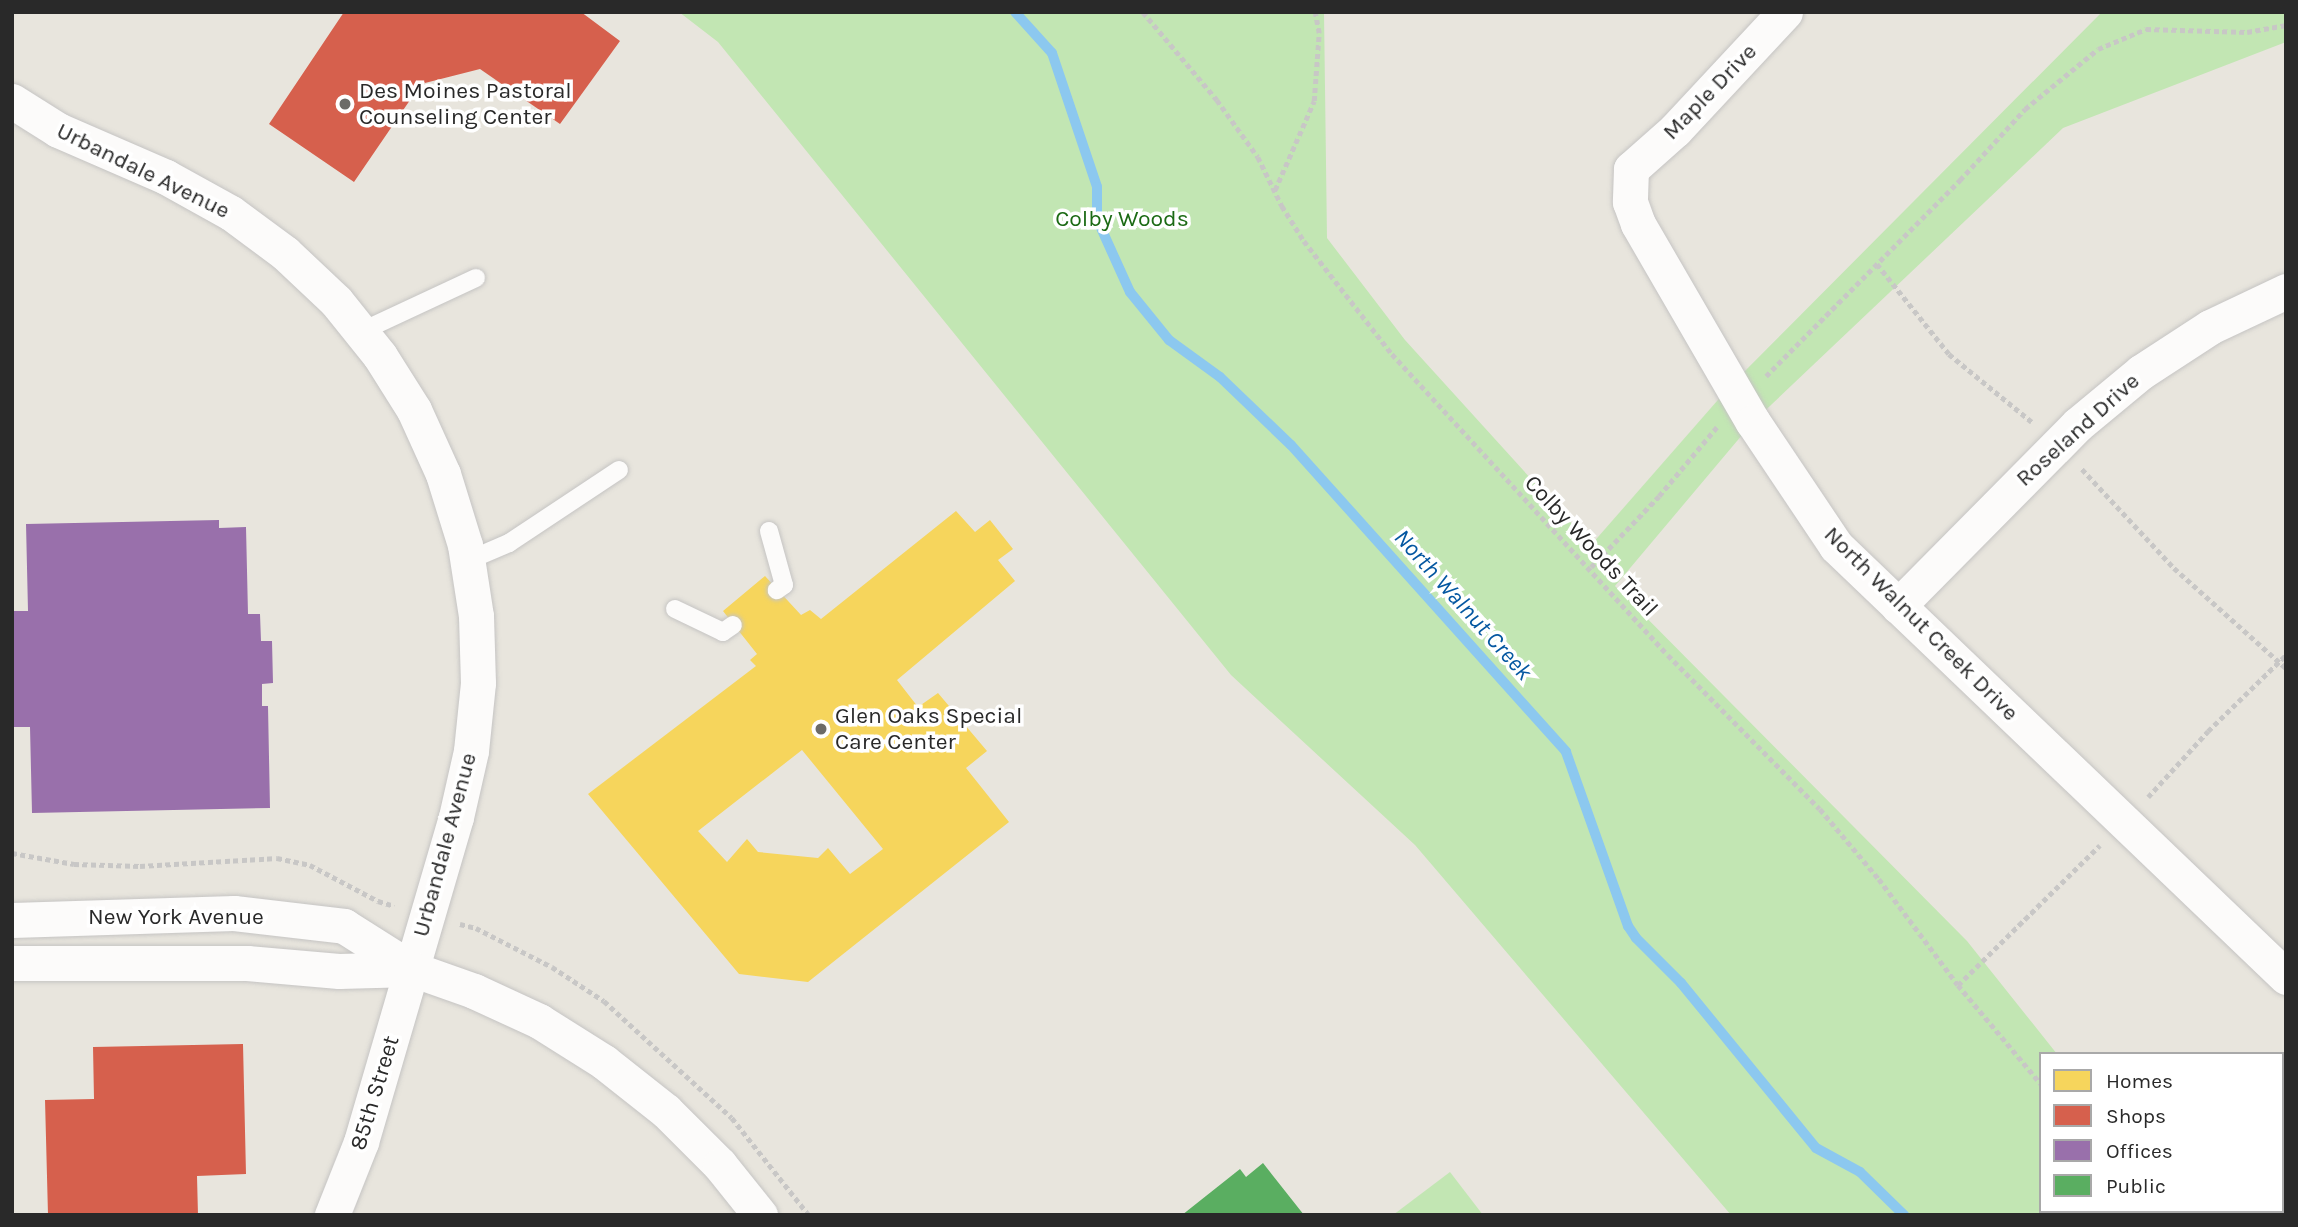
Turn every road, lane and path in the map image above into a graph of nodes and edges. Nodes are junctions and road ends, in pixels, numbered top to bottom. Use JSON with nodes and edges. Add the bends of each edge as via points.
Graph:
{"nodes":[{"id":1,"x":1143,"y":12,"type":"edge"},
{"id":2,"x":1315,"y":12,"type":"edge"},
{"id":3,"x":1785,"y":12,"type":"edge"},
{"id":4,"x":2286,"y":24,"type":"edge"},
{"id":5,"x":12,"y":101,"type":"edge"},
{"id":6,"x":1631,"y":169,"type":"joint"},
{"id":7,"x":1274,"y":191,"type":"junction"},
{"id":8,"x":477,"y":278,"type":"dead end"},
{"id":9,"x":2286,"y":291,"type":"edge"},
{"id":10,"x":360,"y":332,"type":"junction"},
{"id":11,"x":1742,"y":403,"type":"junction"},
{"id":12,"x":619,"y":470,"type":"dead end"},
{"id":13,"x":769,"y":531,"type":"dead end"},
{"id":14,"x":467,"y":561,"type":"junction"},
{"id":15,"x":1591,"y":567,"type":"junction"},
{"id":16,"x":777,"y":590,"type":"dead end"},
{"id":17,"x":1898,"y":606,"type":"junction"},
{"id":18,"x":676,"y":609,"type":"dead end"},
{"id":19,"x":733,"y":625,"type":"dead end"},
{"id":20,"x":12,"y":920,"type":"edge"},
{"id":21,"x":12,"y":963,"type":"edge"},
{"id":22,"x":412,"y":969,"type":"junction"},
{"id":23,"x":2286,"y":977,"type":"edge"},
{"id":24,"x":2039,"y":1081,"type":"edge"},
{"id":25,"x":332,"y":1215,"type":"edge"},
{"id":26,"x":760,"y":1215,"type":"edge"}],
"edges":[{"from":1,"to":7,"type":"path","name":"Colby Woods Trail","via":[[1217,100],[1258,157]]},
{"from":2,"to":7,"type":"path","via":[[1319,33],[1314,101]]},
{"from":3,"to":6,"type":"street","name":"Maple Drive","via":[[1675,130]]},
{"from":4,"to":11,"type":"path","via":[[2247,32],[2146,29],[2098,49],[2025,109]]},
{"from":5,"to":10,"type":"street","name":"Urbandale Avenue","via":[[58,130],[166,177],[231,213],[285,253],[336,301]]},
{"from":6,"to":11,"type":"street","name":"North Walnut Creek Drive","via":[[1630,202],[1638,224]]},
{"from":7,"to":15,"type":"path","name":"Colby Woods Trail","via":[[1304,241],[1392,354]]},
{"from":8,"to":10,"type":"lane"},
{"from":9,"to":17,"type":"street","name":"Roseland Drive","via":[[2210,327],[2141,372],[2077,425]]},
{"from":10,"to":14,"type":"street","name":"Urbandale Avenue","via":[[414,410],[443,474]]},
{"from":11,"to":15,"type":"path"},
{"from":11,"to":17,"type":"street","name":"North Walnut Creek Drive","via":[[1836,546]]},
{"from":12,"to":14,"type":"lane","via":[[509,543]]},
{"from":13,"to":16,"type":"lane","via":[[784,585]]},
{"from":14,"to":22,"type":"street","name":"Urbandale Avenue","via":[[478,683],[471,751]]},
{"from":15,"to":24,"type":"path","name":"Colby Woods Trail","via":[[1678,665],[1820,809]]},
{"from":17,"to":23,"type":"street","name":"North Walnut Creek Drive"},
{"from":18,"to":19,"type":"lane","via":[[723,632]]},
{"from":20,"to":22,"type":"street","name":"New York Avenue","via":[[234,913],[282,917],[344,926]]},
{"from":21,"to":22,"type":"street","name":"New York Avenue","via":[[247,963],[339,971]]},
{"from":22,"to":25,"type":"street","name":"85th Street","via":[[361,1142]]},
{"from":22,"to":26,"type":"street","name":"New York Avenue","via":[[474,990],[539,1021],[604,1062],[666,1111],[720,1165]]}]}
